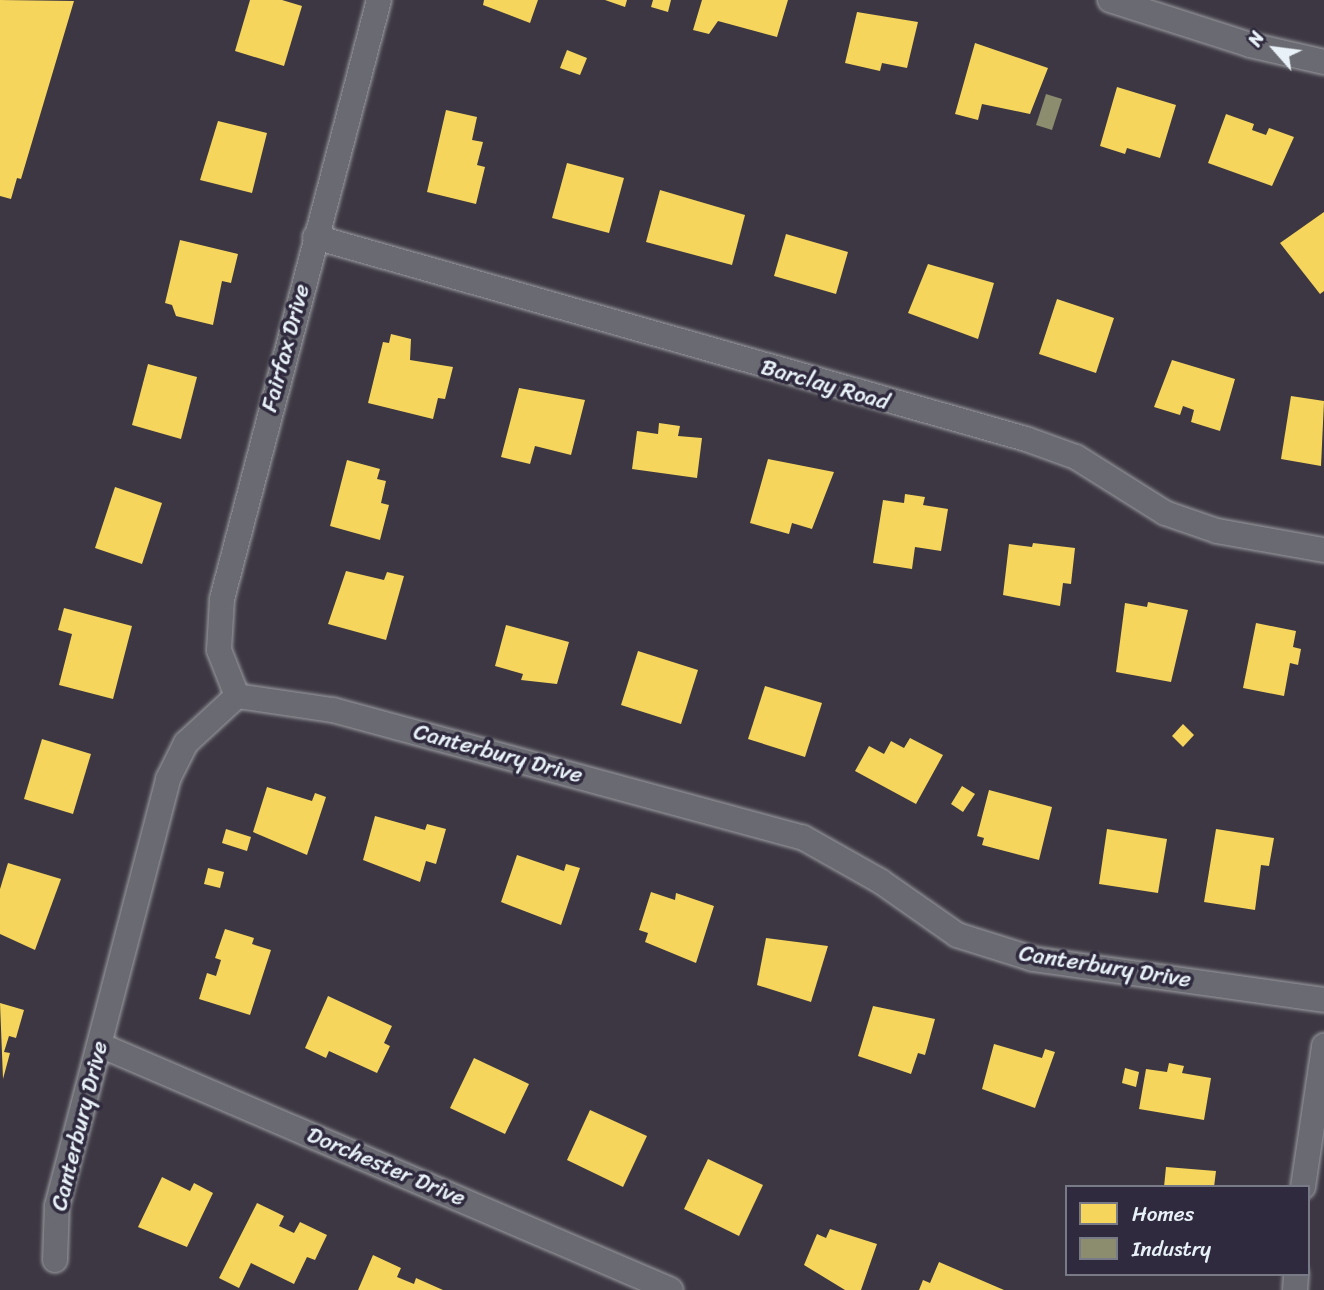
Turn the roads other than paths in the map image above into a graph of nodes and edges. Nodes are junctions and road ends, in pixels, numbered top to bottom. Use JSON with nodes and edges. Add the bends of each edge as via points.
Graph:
{"nodes":[{"id":1,"x":379,"y":0,"type":"edge"},
{"id":2,"x":1111,"y":0,"type":"edge"},
{"id":3,"x":1324,"y":62,"type":"edge"},
{"id":4,"x":315,"y":236,"type":"junction"},
{"id":5,"x":1324,"y":550,"type":"edge"},
{"id":6,"x":237,"y":696,"type":"junction"},
{"id":7,"x":1324,"y":1000,"type":"edge"},
{"id":8,"x":100,"y":1045,"type":"junction"},
{"id":9,"x":1324,"y":1046,"type":"edge"},
{"id":10,"x":1303,"y":1185,"type":"edge"},
{"id":11,"x":55,"y":1261,"type":"dead end"},
{"id":12,"x":671,"y":1290,"type":"edge"}],
"edges":[{"from":1,"to":4,"type":"street","name":"Fairfax Drive"},
{"from":2,"to":3,"type":"street","via":[[1250,45]]},
{"from":4,"to":5,"type":"street","name":"Barclay Road","via":[[1026,439],[1076,457],[1165,513],[1217,531]]},
{"from":4,"to":6,"type":"street","name":"Fairfax Drive","via":[[222,599],[219,650]]},
{"from":6,"to":7,"type":"street","name":"Canterbury Drive","via":[[333,710],[802,837],[880,881],[957,935],[1033,959]]},
{"from":6,"to":8,"type":"street","name":"Canterbury Drive","via":[[186,743],[168,779]]},
{"from":8,"to":11,"type":"street","name":"Canterbury Drive","via":[[57,1206]]},
{"from":8,"to":12,"type":"street","name":"Dorchester Drive"},
{"from":9,"to":10,"type":"street"}]}
